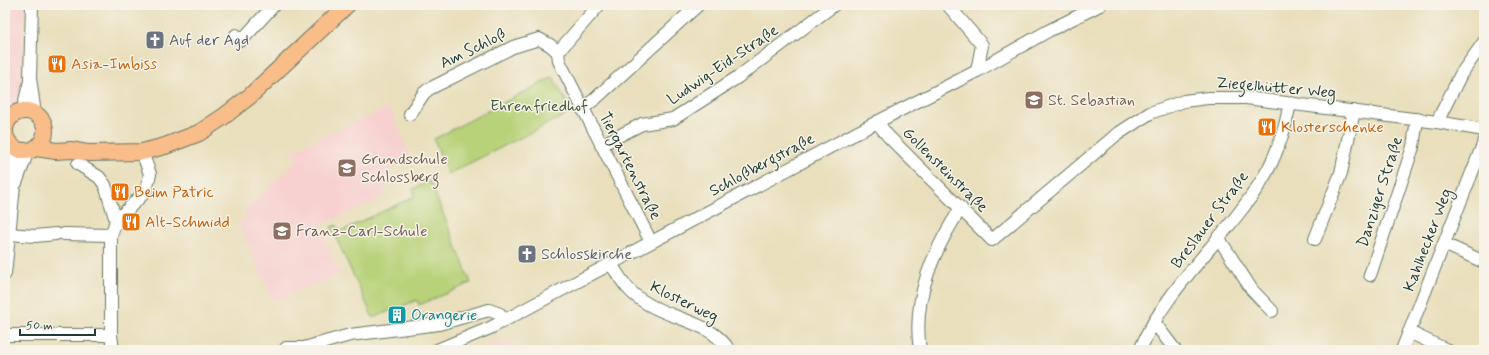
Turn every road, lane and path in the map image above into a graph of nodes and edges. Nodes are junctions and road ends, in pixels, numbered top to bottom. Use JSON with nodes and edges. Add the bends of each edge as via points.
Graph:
{"nodes":[{"id":1,"x":32,"y":5,"type":"edge"},
{"id":2,"x":274,"y":5,"type":"edge"},
{"id":3,"x":347,"y":5,"type":"edge"},
{"id":4,"x":599,"y":5,"type":"edge"},
{"id":5,"x":698,"y":5,"type":"edge"},
{"id":6,"x":834,"y":5,"type":"edge"},
{"id":7,"x":948,"y":5,"type":"edge"},
{"id":8,"x":1100,"y":5,"type":"edge"},
{"id":9,"x":236,"y":35,"type":"dead end"},
{"id":10,"x":1484,"y":42,"type":"edge"},
{"id":11,"x":558,"y":52,"type":"junction"},
{"id":12,"x":977,"y":72,"type":"junction"},
{"id":13,"x":1290,"y":103,"type":"junction"},
{"id":14,"x":582,"y":108,"type":"junction"},
{"id":15,"x":1354,"y":111,"type":"junction"},
{"id":16,"x":410,"y":114,"type":"dead end"},
{"id":17,"x":18,"y":116,"type":"edge"},
{"id":18,"x":1417,"y":119,"type":"junction"},
{"id":19,"x":877,"y":122,"type":"junction"},
{"id":20,"x":1437,"y":122,"type":"junction"},
{"id":21,"x":1484,"y":130,"type":"edge"},
{"id":22,"x":45,"y":133,"type":"junction"},
{"id":23,"x":1484,"y":142,"type":"edge"},
{"id":24,"x":18,"y":144,"type":"edge"},
{"id":25,"x":601,"y":145,"type":"junction"},
{"id":26,"x":142,"y":152,"type":"junction"},
{"id":27,"x":75,"y":157,"type":"junction"},
{"id":28,"x":961,"y":208,"type":"junction"},
{"id":29,"x":116,"y":221,"type":"junction"},
{"id":30,"x":8,"y":234,"type":"junction"},
{"id":31,"x":111,"y":235,"type":"junction"},
{"id":32,"x":1218,"y":237,"type":"junction"},
{"id":33,"x":1315,"y":238,"type":"dead end"},
{"id":34,"x":992,"y":240,"type":"joint"},
{"id":35,"x":651,"y":242,"type":"junction"},
{"id":36,"x":1444,"y":244,"type":"junction"},
{"id":37,"x":6,"y":254,"type":"edge"},
{"id":38,"x":1484,"y":262,"type":"edge"},
{"id":39,"x":611,"y":264,"type":"junction"},
{"id":40,"x":5,"y":274,"type":"edge"},
{"id":41,"x":1370,"y":275,"type":"dead end"},
{"id":42,"x":1272,"y":310,"type":"dead end"},
{"id":43,"x":504,"y":320,"type":"junction"},
{"id":44,"x":1154,"y":322,"type":"junction"},
{"id":45,"x":1409,"y":332,"type":"junction"},
{"id":46,"x":5,"y":335,"type":"edge"},
{"id":47,"x":111,"y":335,"type":"junction"},
{"id":48,"x":286,"y":348,"type":"dead end"},
{"id":49,"x":113,"y":350,"type":"edge"},
{"id":50,"x":437,"y":350,"type":"edge"},
{"id":51,"x":729,"y":350,"type":"edge"},
{"id":52,"x":920,"y":350,"type":"edge"},
{"id":53,"x":1140,"y":350,"type":"edge"},
{"id":54,"x":1174,"y":350,"type":"edge"},
{"id":55,"x":1402,"y":350,"type":"edge"},
{"id":56,"x":1447,"y":350,"type":"edge"}],
"edges":[{"from":1,"to":17,"type":"street","via":[[30,78]]},
{"from":2,"to":9,"type":"street","via":[[242,40]]},
{"from":3,"to":26,"type":"main road","via":[[250,96],[223,117],[185,139]]},
{"from":4,"to":11,"type":"street"},
{"from":5,"to":14,"type":"street"},
{"from":6,"to":25,"type":"street","name":"Ludwig-Eid-Straße","via":[[738,77],[673,119],[642,124]]},
{"from":7,"to":12,"type":"street","via":[[982,45]]},
{"from":8,"to":12,"type":"street","name":"Schloßbergstraße"},
{"from":10,"to":20,"type":"street","via":[[1461,74]]},
{"from":11,"to":14,"type":"street","name":"Tiergartenstraße","via":[[559,61]]},
{"from":11,"to":16,"type":"street","name":"Am Schloß","via":[[539,39],[513,47],[429,89]]},
{"from":12,"to":19,"type":"street","name":"Schloßbergstraße"},
{"from":13,"to":15,"type":"street","name":"Ziegelhütter Weg"},
{"from":13,"to":32,"type":"street","name":"Breslauer Straße","via":[[1285,129],[1262,179],[1241,210]]},
{"from":13,"to":34,"type":"street","name":"Ziegelhütter Weg","via":[[1246,98],[1208,98],[1184,102],[1150,113],[1116,135]]},
{"from":14,"to":25,"type":"street","name":"Tiergartenstraße"},
{"from":15,"to":18,"type":"street","name":"Ziegelhütter Weg"},
{"from":15,"to":33,"type":"street","via":[[1341,173]]},
{"from":17,"to":22,"type":"main road","via":[[43,122]]},
{"from":17,"to":24,"type":"main road","via":[[6,125]]},
{"from":18,"to":20,"type":"street","name":"Ziegelhütter Weg"},
{"from":18,"to":41,"type":"street","name":"Danziger Straße","via":[[1413,147]]},
{"from":19,"to":28,"type":"street","name":"Gollensteinstraße"},
{"from":19,"to":35,"type":"street","name":"Schloßbergstraße"},
{"from":20,"to":21,"type":"street","name":"Ziegelhütter Weg"},
{"from":22,"to":24,"type":"main road","via":[[41,144]]},
{"from":22,"to":27,"type":"main road"},
{"from":23,"to":36,"type":"street","name":"Kahlhecker Weg"},
{"from":24,"to":27,"type":"main road"},
{"from":24,"to":30,"type":"street"},
{"from":25,"to":35,"type":"street","name":"Tiergartenstraße"},
{"from":26,"to":27,"type":"main road","via":[[88,153]]},
{"from":26,"to":29,"type":"street","via":[[150,174],[146,191]]},
{"from":27,"to":29,"type":"street","via":[[99,177],[105,186]]},
{"from":28,"to":34,"type":"street","name":"Gollensteinstraße"},
{"from":28,"to":52,"type":"street","via":[[938,246],[922,291],[918,324]]},
{"from":29,"to":31,"type":"street"},
{"from":30,"to":31,"type":"street"},
{"from":30,"to":37,"type":"street"},
{"from":31,"to":47,"type":"street"},
{"from":32,"to":42,"type":"street","via":[[1252,290]]},
{"from":32,"to":44,"type":"street","name":"Breslauer Straße"},
{"from":35,"to":39,"type":"street","name":"Schloßbergstraße"},
{"from":36,"to":38,"type":"street"},
{"from":36,"to":45,"type":"street","name":"Kahlhecker Weg"},
{"from":37,"to":40,"type":"street"},
{"from":39,"to":43,"type":"street","name":"Schloßbergstraße"},
{"from":39,"to":51,"type":"street","name":"Klosterweg","via":[[631,292],[643,301],[714,334]]},
{"from":43,"to":48,"type":"street","via":[[500,314],[489,310],[439,324],[350,335],[304,348]]},
{"from":43,"to":50,"type":"street","name":"Schloßbergstraße"},
{"from":44,"to":53,"type":"street","name":"Breslauer Straße"},
{"from":44,"to":54,"type":"street"},
{"from":45,"to":55,"type":"street","name":"Kahlhecker Weg"},
{"from":45,"to":56,"type":"street"},
{"from":46,"to":47,"type":"street"},
{"from":47,"to":49,"type":"street"}]}
